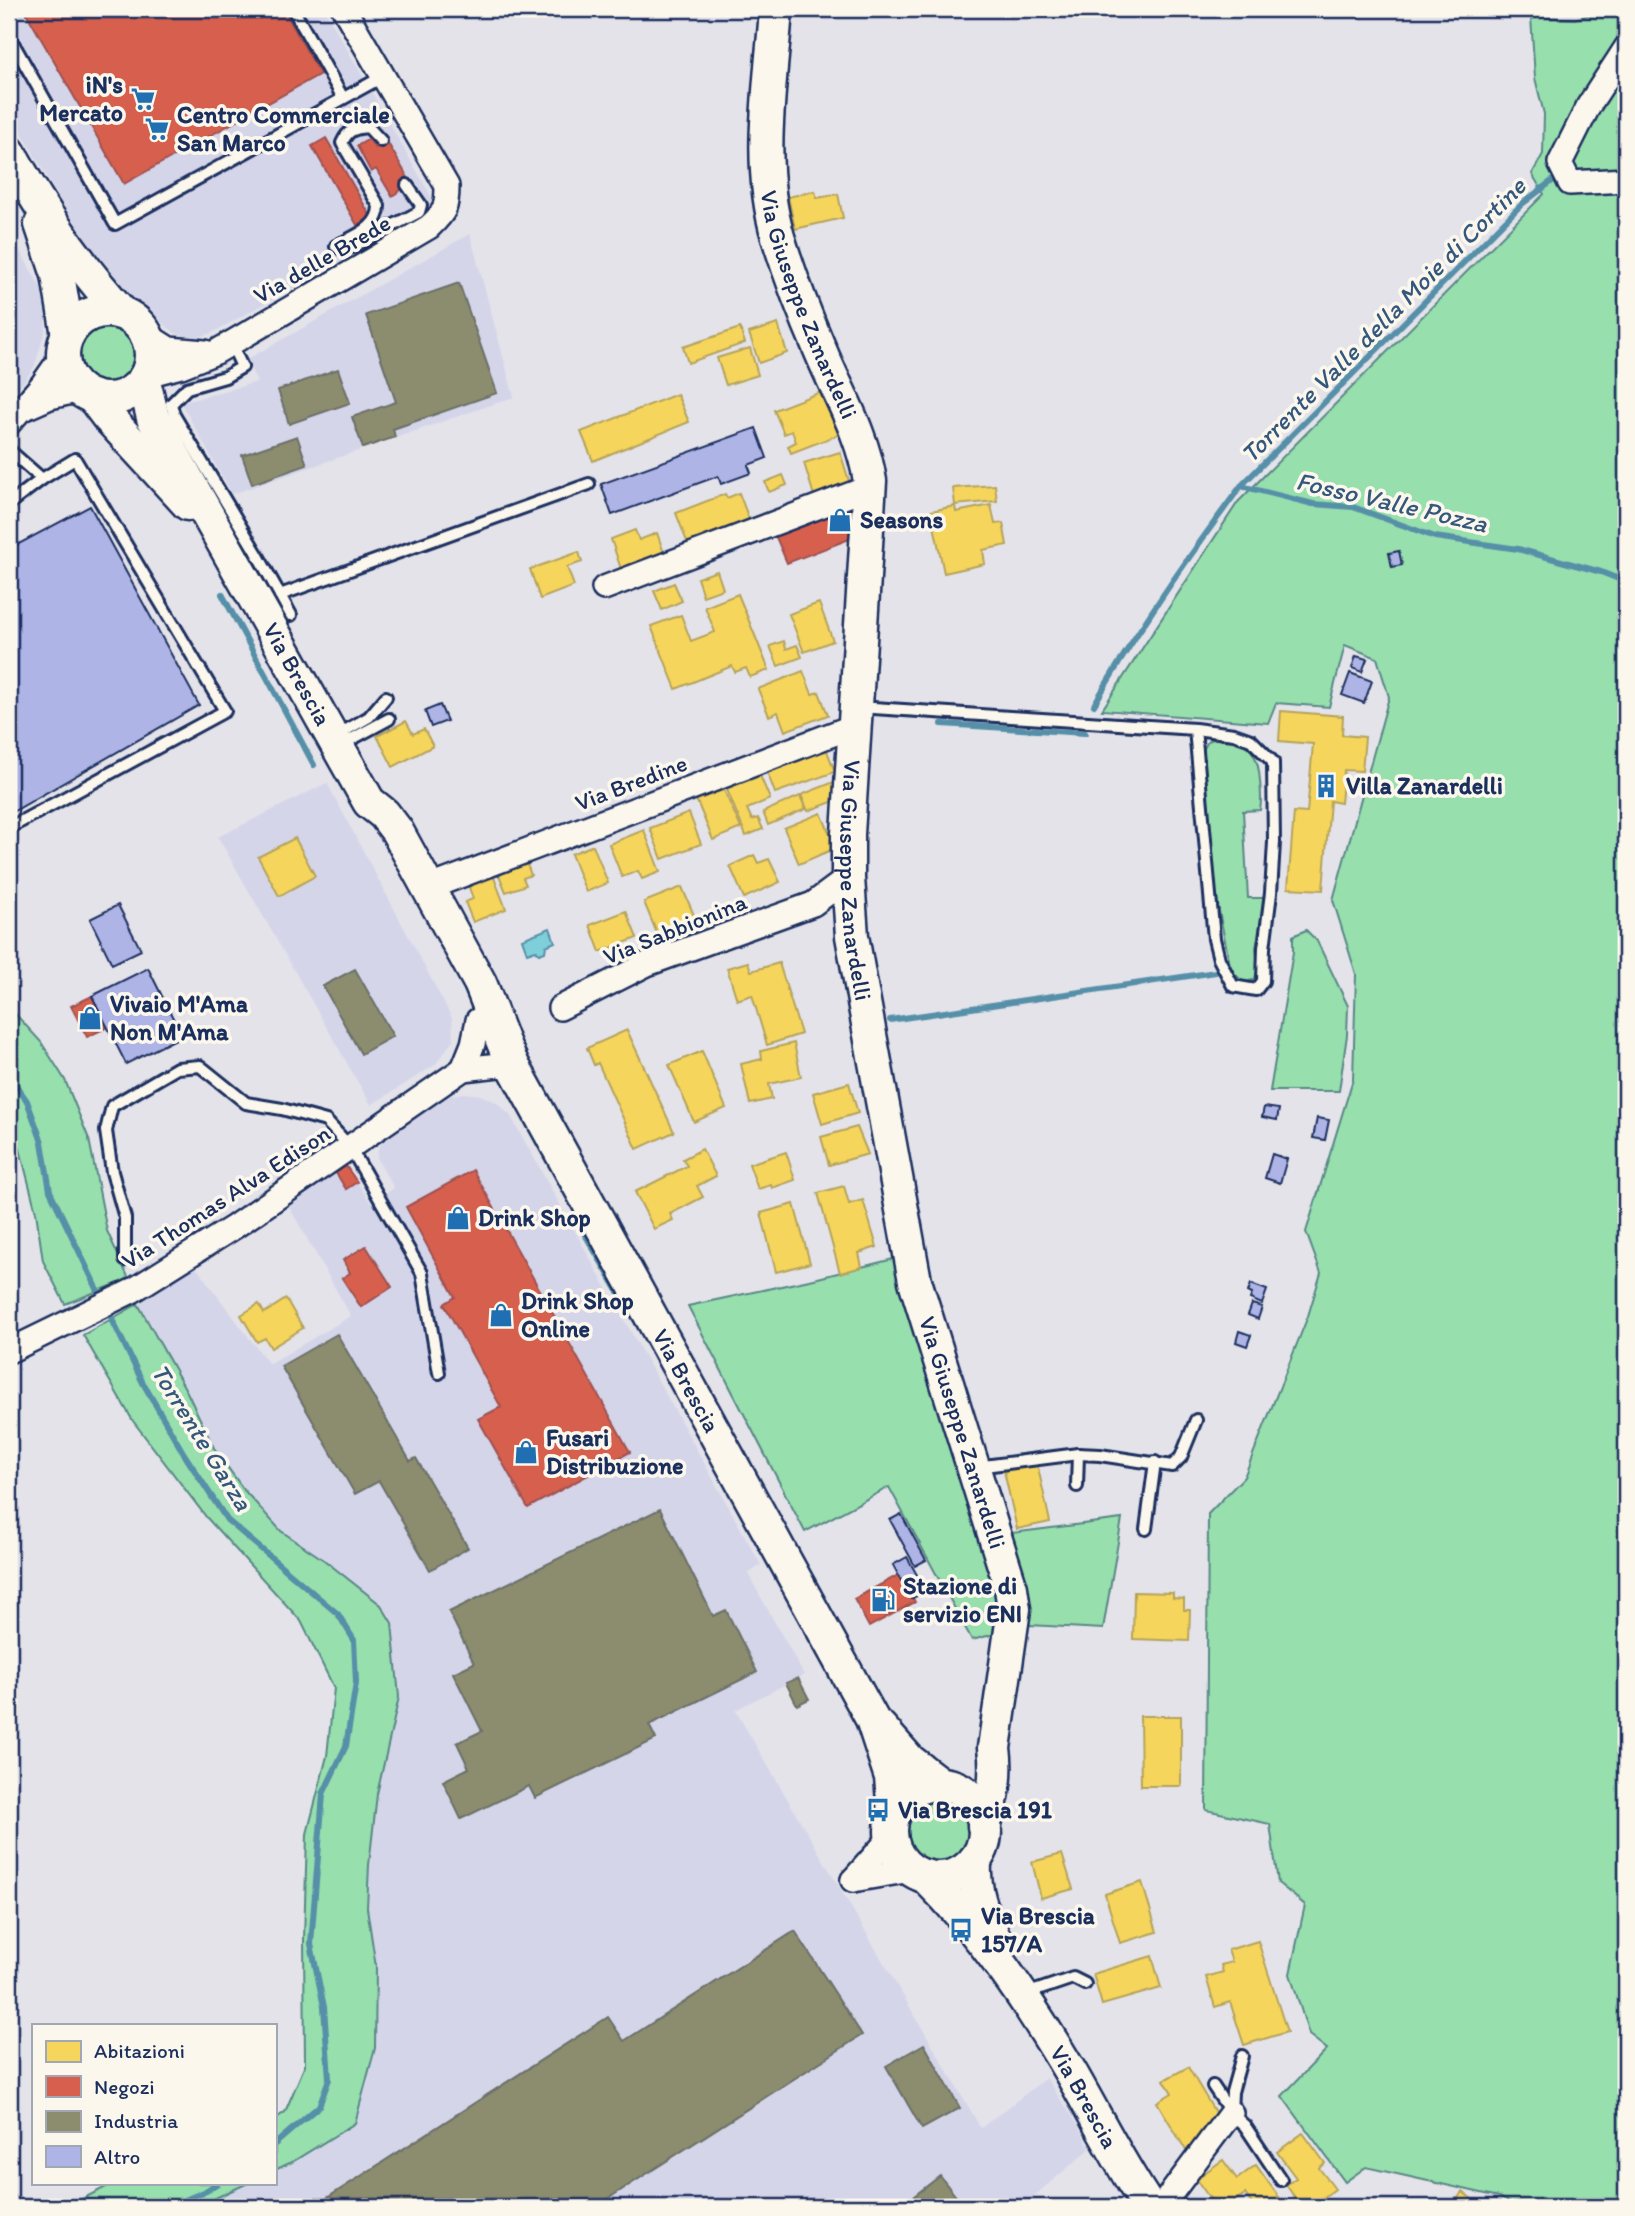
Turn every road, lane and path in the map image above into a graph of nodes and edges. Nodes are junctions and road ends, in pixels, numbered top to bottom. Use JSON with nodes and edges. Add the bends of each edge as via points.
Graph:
{"nodes":[{"id":1,"x":293,"y":9,"type":"edge"},
{"id":2,"x":344,"y":9,"type":"edge"},
{"id":3,"x":776,"y":9,"type":"edge"},
{"id":4,"x":9,"y":36,"type":"edge"},
{"id":5,"x":1626,"y":48,"type":"edge"},
{"id":6,"x":384,"y":76,"type":"junction"},
{"id":7,"x":343,"y":98,"type":"junction"},
{"id":8,"x":381,"y":141,"type":"dead end"},
{"id":9,"x":15,"y":163,"type":"edge"},
{"id":10,"x":1626,"y":180,"type":"edge"},
{"id":11,"x":1570,"y":183,"type":"junction"},
{"id":12,"x":407,"y":185,"type":"dead end"},
{"id":13,"x":1603,"y":193,"type":"dead end"},
{"id":14,"x":121,"y":312,"type":"junction"},
{"id":15,"x":147,"y":335,"type":"junction"},
{"id":16,"x":65,"y":345,"type":"junction"},
{"id":17,"x":223,"y":347,"type":"junction"},
{"id":18,"x":145,"y":378,"type":"junction"},
{"id":19,"x":86,"y":393,"type":"junction"},
{"id":20,"x":16,"y":416,"type":"edge"},
{"id":21,"x":9,"y":450,"type":"edge"},
{"id":22,"x":41,"y":480,"type":"junction"},
{"id":23,"x":589,"y":484,"type":"dead end"},
{"id":24,"x":870,"y":487,"type":"junction"},
{"id":25,"x":9,"y":504,"type":"edge"},
{"id":26,"x":227,"y":546,"type":"junction"},
{"id":27,"x":604,"y":588,"type":"dead end"},
{"id":28,"x":280,"y":595,"type":"junction"},
{"id":29,"x":291,"y":615,"type":"dead end"},
{"id":30,"x":386,"y":697,"type":"dead end"},
{"id":31,"x":854,"y":717,"type":"junction"},
{"id":32,"x":389,"y":719,"type":"dead end"},
{"id":33,"x":1195,"y":729,"type":"junction"},
{"id":34,"x":336,"y":742,"type":"junction"},
{"id":35,"x":369,"y":802,"type":"junction"},
{"id":36,"x":9,"y":828,"type":"edge"},
{"id":37,"x":848,"y":878,"type":"junction"},
{"id":38,"x":428,"y":888,"type":"junction"},
{"id":39,"x":813,"y":904,"type":"junction"},
{"id":40,"x":850,"y":915,"type":"junction"},
{"id":41,"x":560,"y":1008,"type":"dead end"},
{"id":42,"x":478,"y":1020,"type":"junction"},
{"id":43,"x":507,"y":1054,"type":"junction"},
{"id":44,"x":463,"y":1069,"type":"junction"},
{"id":45,"x":350,"y":1147,"type":"junction"},
{"id":46,"x":614,"y":1251,"type":"junction"},
{"id":47,"x":125,"y":1260,"type":"dead end"},
{"id":48,"x":9,"y":1351,"type":"edge"},
{"id":49,"x":439,"y":1373,"type":"dead end"},
{"id":50,"x":1196,"y":1420,"type":"dead end"},
{"id":51,"x":1078,"y":1454,"type":"junction"},
{"id":52,"x":1155,"y":1462,"type":"junction"},
{"id":53,"x":973,"y":1467,"type":"junction"},
{"id":54,"x":1077,"y":1486,"type":"dead end"},
{"id":55,"x":1146,"y":1529,"type":"dead end"},
{"id":56,"x":873,"y":1718,"type":"junction"},
{"id":57,"x":994,"y":1748,"type":"junction"},
{"id":58,"x":944,"y":1784,"type":"junction"},
{"id":59,"x":893,"y":1825,"type":"junction"},
{"id":60,"x":984,"y":1826,"type":"junction"},
{"id":61,"x":975,"y":1860,"type":"junction"},
{"id":62,"x":918,"y":1873,"type":"junction"},
{"id":63,"x":1085,"y":1984,"type":"dead end"},
{"id":64,"x":1020,"y":1992,"type":"junction"},
{"id":65,"x":1242,"y":2056,"type":"dead end"},
{"id":66,"x":1213,"y":2086,"type":"dead end"},
{"id":67,"x":1231,"y":2113,"type":"junction"},
{"id":68,"x":1281,"y":2180,"type":"dead end"},
{"id":69,"x":1148,"y":2206,"type":"edge"}],
"edges":[{"from":1,"to":7,"type":"lane"},
{"from":2,"to":6,"type":"street"},
{"from":3,"to":24,"type":"main road","name":"Via Giuseppe Zanardelli","via":[[767,134],[770,199],[778,236],[821,352],[867,459]]},
{"from":4,"to":7,"type":"lane","via":[[115,224]]},
{"from":5,"to":11,"type":"street","via":[[1589,105],[1560,163]]},
{"from":6,"to":7,"type":"lane"},
{"from":6,"to":17,"type":"street","name":"Via delle Brede","via":[[447,186],[442,215],[429,227]]},
{"from":8,"to":12,"type":"lane","via":[[368,127],[346,133],[342,143],[379,213],[370,227],[336,246],[352,247],[419,212],[421,205]]},
{"from":9,"to":14,"type":"main road","name":"Via Brescia","via":[[96,284]]},
{"from":9,"to":16,"type":"main road","name":"Via Brescia","via":[[58,275]]},
{"from":10,"to":11,"type":"street"},
{"from":11,"to":13,"type":"lane"},
{"from":14,"to":15,"type":"main road","name":"Via Brescia"},
{"from":14,"to":16,"type":"main road","via":[[100,311],[81,319]]},
{"from":15,"to":17,"type":"street","via":[[169,349],[189,352]]},
{"from":15,"to":18,"type":"main road","name":"Via Brescia","via":[[152,355]]},
{"from":16,"to":19,"type":"main road","name":"Via Brescia","via":[[65,369]]},
{"from":16,"to":20,"type":"street"},
{"from":17,"to":18,"type":"street","name":"Via delle Brede"},
{"from":17,"to":28,"type":"lane","via":[[242,367],[187,388],[171,404]]},
{"from":18,"to":19,"type":"main road","via":[[136,389],[115,399]]},
{"from":18,"to":26,"type":"main road","name":"Via Brescia","via":[[153,418]]},
{"from":19,"to":20,"type":"street","via":[[50,397]]},
{"from":19,"to":26,"type":"main road","name":"Via Brescia"},
{"from":21,"to":22,"type":"lane"},
{"from":22,"to":25,"type":"lane"},
{"from":22,"to":36,"type":"lane","via":[[75,459],[225,711]]},
{"from":23,"to":28,"type":"lane"},
{"from":24,"to":27,"type":"street"},
{"from":24,"to":31,"type":"main road","name":"Via Giuseppe Zanardelli","via":[[867,611]]},
{"from":26,"to":34,"type":"main road","name":"Via Brescia"},
{"from":28,"to":29,"type":"lane"},
{"from":30,"to":34,"type":"lane"},
{"from":31,"to":33,"type":"lane"},
{"from":31,"to":37,"type":"main road","name":"Via Giuseppe Zanardelli","via":[[856,802]]},
{"from":31,"to":38,"type":"street","name":"Via Bredine"},
{"from":32,"to":34,"type":"lane"},
{"from":33,"to":33,"type":"lane","via":[[1213,939],[1233,986],[1256,990],[1263,981],[1271,893],[1273,762],[1251,740]]},
{"from":34,"to":35,"type":"main road","name":"Via Brescia"},
{"from":35,"to":38,"type":"main road","name":"Via Brescia","via":[[397,831]]},
{"from":35,"to":42,"type":"main road","name":"Via Brescia","via":[[376,839]]},
{"from":37,"to":39,"type":"street","name":"Via Sabbionina"},
{"from":37,"to":40,"type":"main road","name":"Via Giuseppe Zanardelli"},
{"from":38,"to":43,"type":"main road","name":"Via Brescia","via":[[480,983]]},
{"from":39,"to":40,"type":"street"},
{"from":39,"to":41,"type":"street","name":"Via Sabbionina","via":[[647,964]]},
{"from":40,"to":53,"type":"main road","name":"Via Giuseppe Zanardelli","via":[[915,1281]]},
{"from":42,"to":43,"type":"main road","name":"Via Brescia"},
{"from":42,"to":44,"type":"street"},
{"from":43,"to":44,"type":"street","name":"Via Thomas Alva Edison","via":[[499,1065]]},
{"from":43,"to":46,"type":"main road","name":"Via Brescia"},
{"from":44,"to":45,"type":"street","name":"Via Thomas Alva Edison"},
{"from":44,"to":46,"type":"street","via":[[507,1081],[515,1089],[587,1217]]},
{"from":45,"to":47,"type":"lane","via":[[326,1121],[246,1103],[200,1066],[177,1068],[112,1106],[106,1131],[125,1218]]},
{"from":45,"to":48,"type":"street","name":"Via Thomas Alva Edison","via":[[132,1291]]},
{"from":45,"to":49,"type":"lane","via":[[422,1273]]},
{"from":46,"to":56,"type":"main road","name":"Via Brescia"},
{"from":50,"to":52,"type":"lane","via":[[1178,1462],[1172,1466]]},
{"from":51,"to":52,"type":"lane"},
{"from":51,"to":53,"type":"lane"},
{"from":51,"to":54,"type":"lane"},
{"from":52,"to":55,"type":"lane"},
{"from":53,"to":57,"type":"main road","name":"Via Giuseppe Zanardelli","via":[[1014,1609]]},
{"from":56,"to":58,"type":"main road","name":"Via Brescia","via":[[910,1761]]},
{"from":56,"to":59,"type":"main road","name":"Via Brescia","via":[[891,1777]]},
{"from":57,"to":58,"type":"main road","via":[[966,1777]]},
{"from":57,"to":60,"type":"main road","name":"Via Giuseppe Zanardelli","via":[[997,1770]]},
{"from":58,"to":59,"type":"main road","via":[[913,1791],[902,1800]]},
{"from":58,"to":60,"type":"main road","name":"Via Brescia","via":[[973,1800]]},
{"from":59,"to":62,"type":"main road","name":"Via Brescia","via":[[897,1855]]},
{"from":59,"to":62,"type":"street","via":[[853,1880]]},
{"from":60,"to":61,"type":"main road","name":"Via Brescia","via":[[983,1844]]},
{"from":61,"to":62,"type":"main road","via":[[961,1872],[943,1878]]},
{"from":61,"to":64,"type":"main road","name":"Via Brescia","via":[[974,1882],[984,1915]]},
{"from":62,"to":64,"type":"main road","name":"Via Brescia","via":[[942,1893]]},
{"from":63,"to":64,"type":"lane","via":[[1073,1978]]},
{"from":64,"to":69,"type":"main road","name":"Via Brescia"},
{"from":65,"to":67,"type":"lane"},
{"from":66,"to":67,"type":"lane"},
{"from":67,"to":68,"type":"lane"},
{"from":67,"to":69,"type":"street","name":"Via Brescia"}]}
